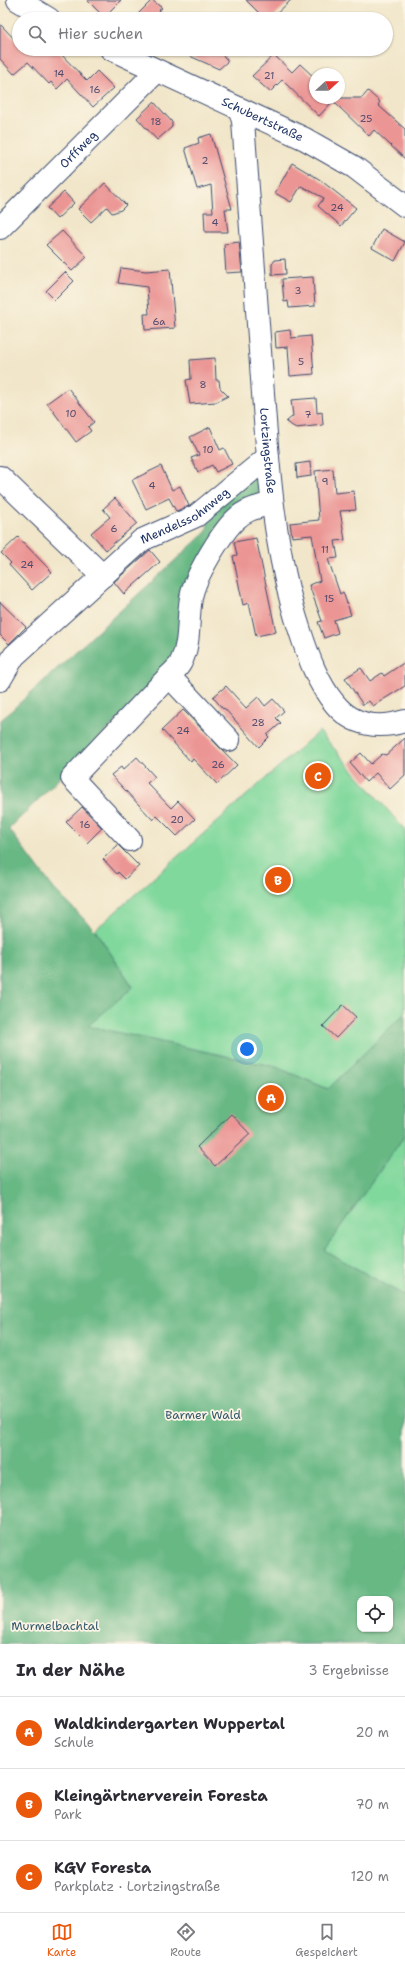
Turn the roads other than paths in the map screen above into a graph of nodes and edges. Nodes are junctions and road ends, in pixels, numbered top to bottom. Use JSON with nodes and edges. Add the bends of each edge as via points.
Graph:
{"nodes":[{"id":1,"x":18,"y":0,"type":"edge"},
{"id":2,"x":38,"y":12,"type":"edge"},
{"id":3,"x":126,"y":56,"type":"edge"},
{"id":4,"x":157,"y":71,"type":"junction"},
{"id":5,"x":240,"y":110,"type":"junction"},
{"id":6,"x":405,"y":206,"type":"edge"},
{"id":7,"x":0,"y":228,"type":"edge"},
{"id":8,"x":268,"y":457,"type":"junction"},
{"id":9,"x":0,"y":477,"type":"edge"},
{"id":10,"x":272,"y":503,"type":"junction"},
{"id":11,"x":103,"y":576,"type":"junction"},
{"id":12,"x":170,"y":676,"type":"junction"},
{"id":13,"x":0,"y":680,"type":"edge"},
{"id":14,"x":405,"y":721,"type":"edge"},
{"id":15,"x":228,"y":740,"type":"dead end"},
{"id":16,"x":130,"y":840,"type":"dead end"}],
"edges":[{"from":1,"to":2,"type":"street"},
{"from":3,"to":4,"type":"street","name":"Schubertstraße"},
{"from":4,"to":5,"type":"street","name":"Schubertstraße"},
{"from":4,"to":7,"type":"street","name":"Orffweg"},
{"from":5,"to":6,"type":"street","name":"Schubertstraße","via":[[306,139],[354,167]]},
{"from":5,"to":8,"type":"street","name":"Lortzingstraße","via":[[243,121]]},
{"from":8,"to":10,"type":"street","name":"Lortzingstraße"},
{"from":8,"to":11,"type":"street","name":"Mendelssohnweg","via":[[196,516],[142,540]]},
{"from":9,"to":11,"type":"street"},
{"from":10,"to":12,"type":"street","via":[[251,508],[236,519],[212,550],[198,575],[191,597],[187,645],[181,663]]},
{"from":10,"to":14,"type":"street","name":"Lortzingstraße","via":[[286,584],[306,650],[323,688],[349,718],[366,724],[384,726]]},
{"from":11,"to":13,"type":"street","name":"Mendelssohnweg","via":[[14,656]]},
{"from":12,"to":15,"type":"street"},
{"from":12,"to":16,"type":"street","via":[[72,778]]}]}
